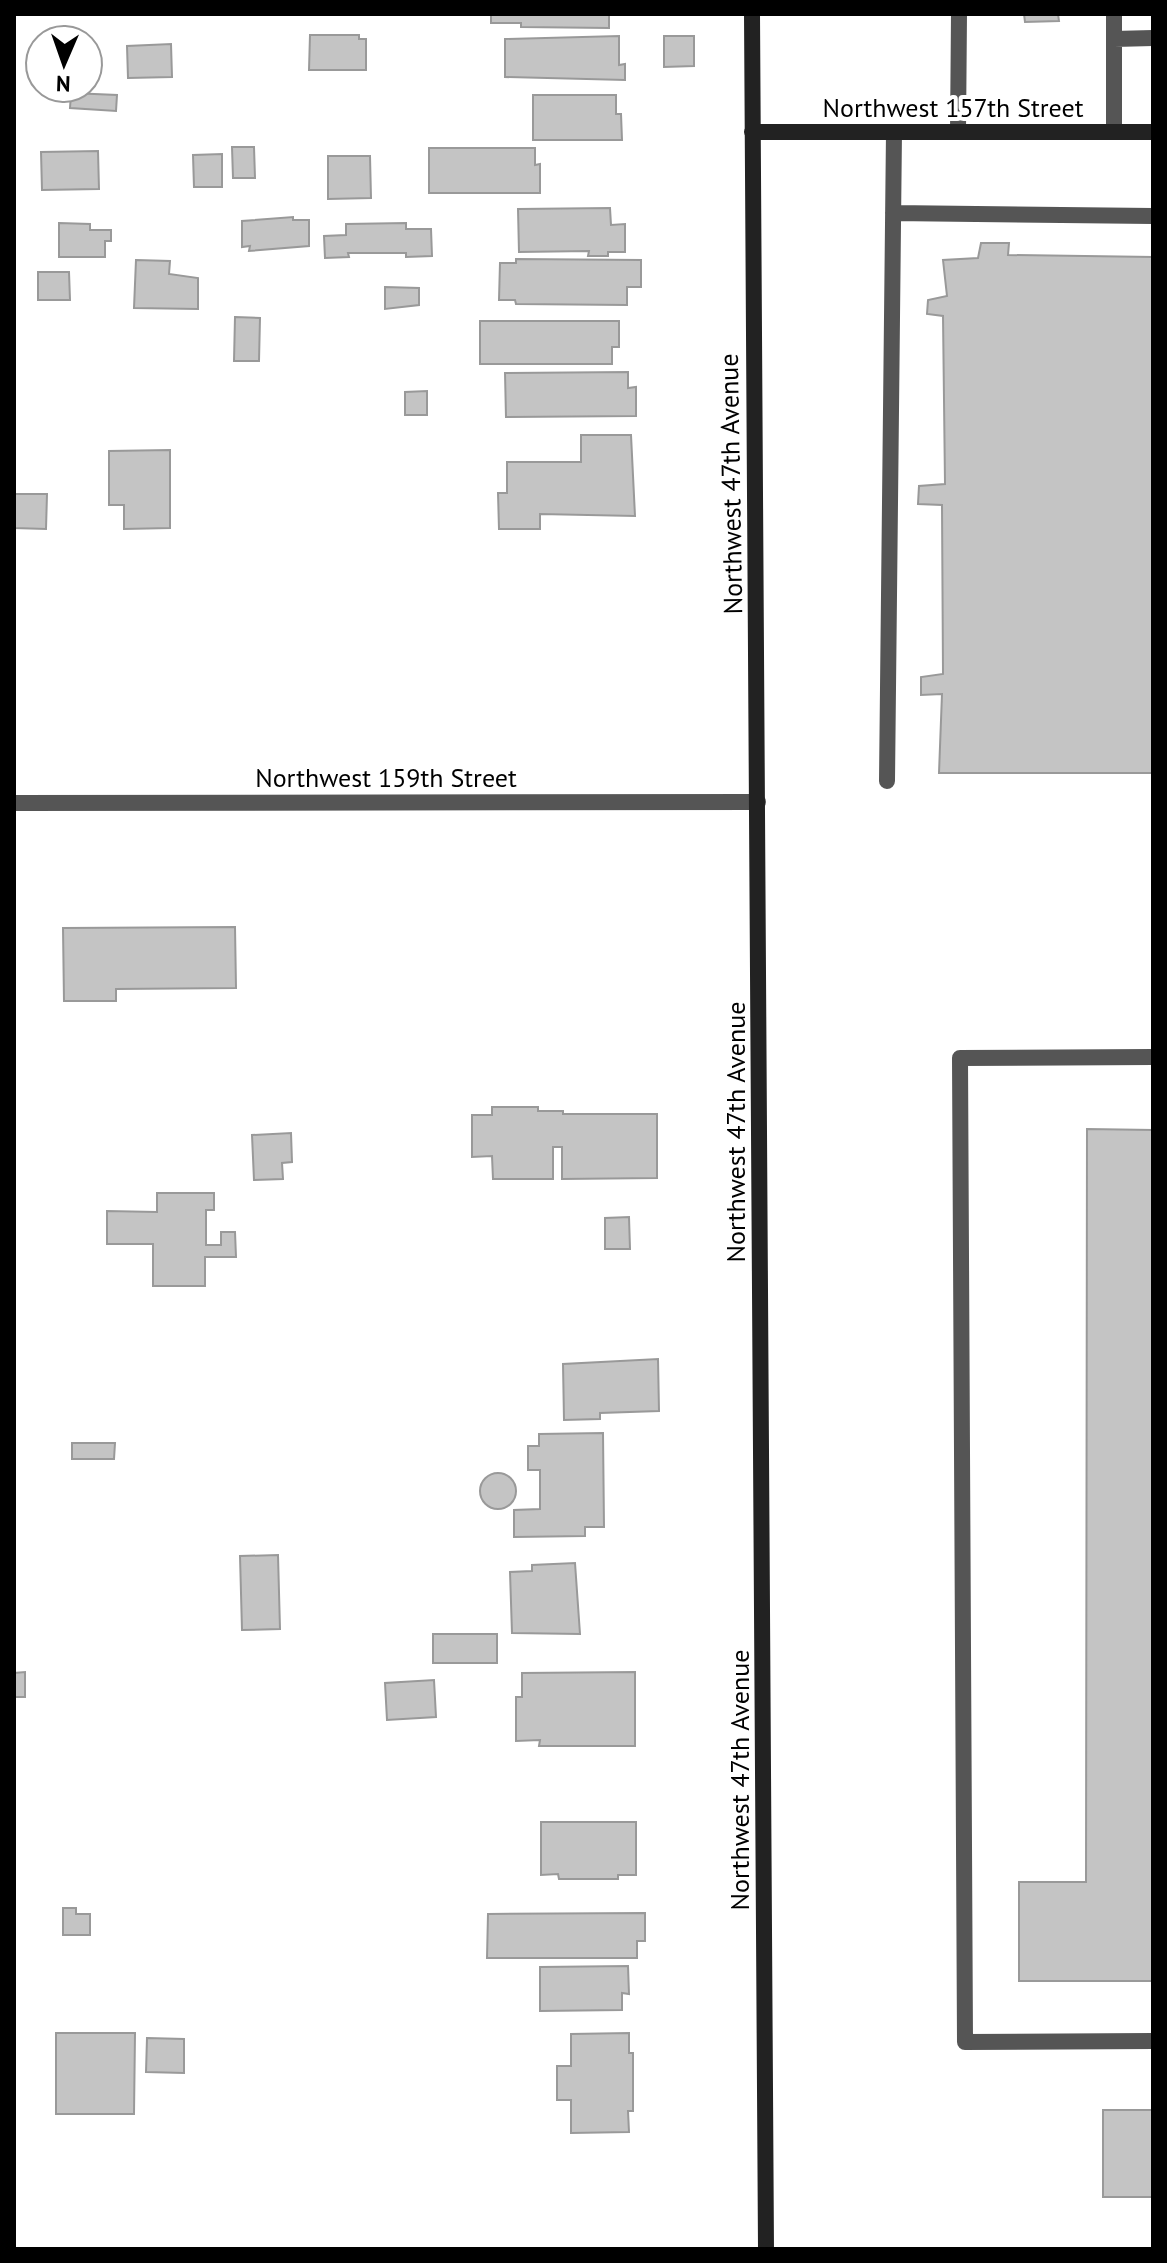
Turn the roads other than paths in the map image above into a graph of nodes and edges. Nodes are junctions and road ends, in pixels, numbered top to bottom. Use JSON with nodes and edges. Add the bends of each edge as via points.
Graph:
{"nodes":[{"id":1,"x":752,"y":14,"type":"edge"},
{"id":2,"x":959,"y":14,"type":"edge"},
{"id":3,"x":1114,"y":14,"type":"edge"},
{"id":4,"x":1153,"y":38,"type":"edge"},
{"id":5,"x":1114,"y":39,"type":"junction"},
{"id":6,"x":752,"y":132,"type":"junction"},
{"id":7,"x":894,"y":132,"type":"junction"},
{"id":8,"x":958,"y":132,"type":"junction"},
{"id":9,"x":1114,"y":132,"type":"junction"},
{"id":10,"x":1153,"y":132,"type":"edge"},
{"id":11,"x":893,"y":213,"type":"junction"},
{"id":12,"x":1153,"y":216,"type":"edge"},
{"id":13,"x":887,"y":781,"type":"dead end"},
{"id":14,"x":758,"y":802,"type":"junction"},
{"id":15,"x":14,"y":803,"type":"edge"},
{"id":16,"x":1153,"y":1057,"type":"edge"},
{"id":17,"x":1153,"y":2041,"type":"edge"},
{"id":18,"x":766,"y":2249,"type":"edge"}],
"edges":[{"from":1,"to":6,"type":"street","name":"Northwest 47th Avenue"},
{"from":2,"to":8,"type":"street"},
{"from":3,"to":5,"type":"street"},
{"from":4,"to":5,"type":"street"},
{"from":5,"to":9,"type":"street"},
{"from":6,"to":7,"type":"street","name":"Northwest 157th Street"},
{"from":6,"to":14,"type":"street","name":"Northwest 47th Avenue"},
{"from":7,"to":8,"type":"street","name":"Northwest 157th Street"},
{"from":7,"to":11,"type":"street"},
{"from":8,"to":9,"type":"street","name":"Northwest 157th Street"},
{"from":9,"to":10,"type":"street","name":"Northwest 157th Street"},
{"from":11,"to":12,"type":"street"},
{"from":11,"to":13,"type":"street"},
{"from":14,"to":15,"type":"street","name":"Northwest 159th Street"},
{"from":14,"to":18,"type":"street","name":"Northwest 47th Avenue"},
{"from":16,"to":17,"type":"street","via":[[960,1058],[965,2042]]}]}
